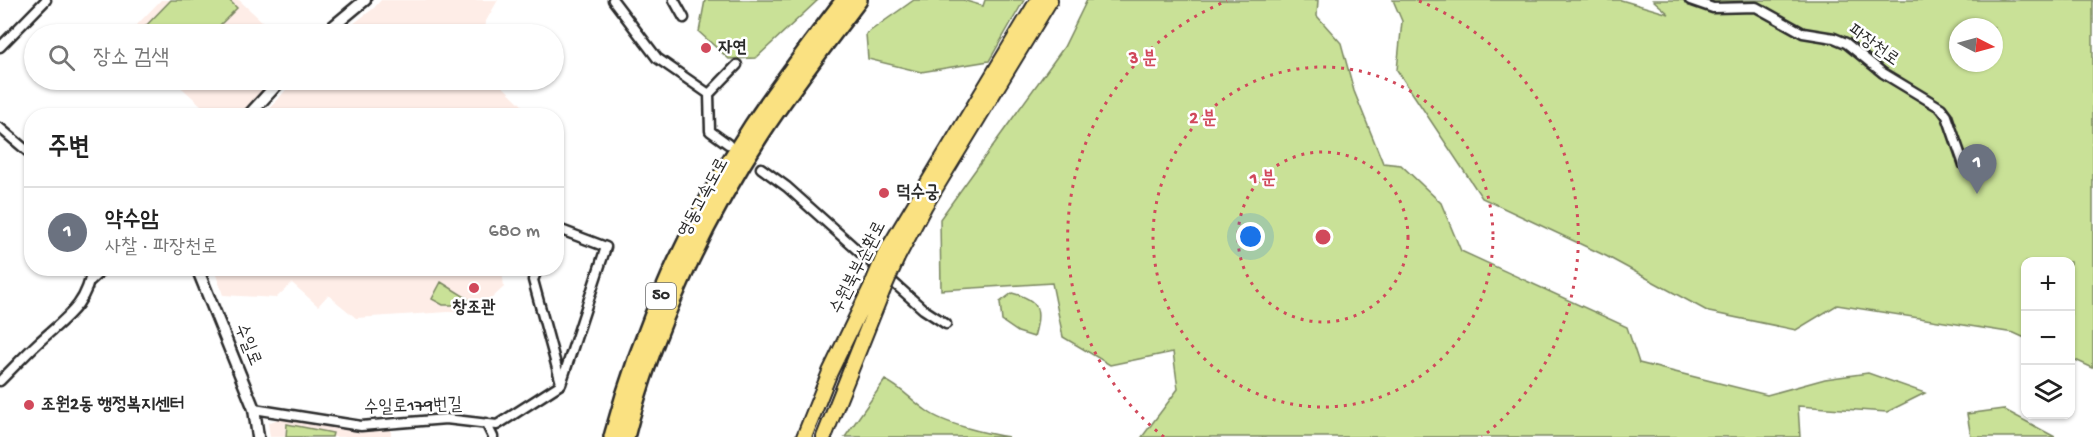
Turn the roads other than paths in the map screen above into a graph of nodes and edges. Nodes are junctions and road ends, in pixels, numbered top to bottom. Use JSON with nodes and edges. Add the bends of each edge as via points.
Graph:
{"nodes":[{"id":1,"x":46,"y":0,"type":"edge"},
{"id":2,"x":364,"y":0,"type":"edge"},
{"id":3,"x":613,"y":0,"type":"edge"},
{"id":4,"x":674,"y":0,"type":"edge"},
{"id":5,"x":844,"y":0,"type":"edge"},
{"id":6,"x":859,"y":0,"type":"edge"},
{"id":7,"x":1038,"y":0,"type":"edge"},
{"id":8,"x":1050,"y":0,"type":"edge"},
{"id":9,"x":1690,"y":0,"type":"edge"},
{"id":10,"x":684,"y":18,"type":"dead end"},
{"id":11,"x":336,"y":24,"type":"edge"},
{"id":12,"x":0,"y":47,"type":"edge"},
{"id":13,"x":736,"y":65,"type":"dead end"},
{"id":14,"x":272,"y":90,"type":"edge"},
{"id":15,"x":709,"y":94,"type":"junction"},
{"id":16,"x":255,"y":108,"type":"edge"},
{"id":17,"x":0,"y":128,"type":"edge"},
{"id":18,"x":728,"y":144,"type":"dead end"},
{"id":19,"x":24,"y":148,"type":"edge"},
{"id":20,"x":1964,"y":165,"type":"dead end"},
{"id":21,"x":761,"y":168,"type":"dead end"},
{"id":22,"x":564,"y":231,"type":"edge"},
{"id":23,"x":891,"y":256,"type":"junction"},
{"id":24,"x":91,"y":276,"type":"edge"},
{"id":25,"x":95,"y":276,"type":"edge"},
{"id":26,"x":200,"y":276,"type":"edge"},
{"id":27,"x":535,"y":276,"type":"edge"},
{"id":28,"x":90,"y":281,"type":"junction"},
{"id":29,"x":877,"y":289,"type":"junction"},
{"id":30,"x":946,"y":324,"type":"dead end"},
{"id":31,"x":0,"y":381,"type":"edge"},
{"id":32,"x":561,"y":384,"type":"junction"},
{"id":33,"x":254,"y":409,"type":"junction"},
{"id":34,"x":486,"y":423,"type":"junction"},
{"id":35,"x":258,"y":437,"type":"edge"},
{"id":36,"x":493,"y":437,"type":"edge"},
{"id":37,"x":612,"y":437,"type":"edge"},
{"id":38,"x":626,"y":437,"type":"edge"},
{"id":39,"x":804,"y":437,"type":"edge"},
{"id":40,"x":824,"y":437,"type":"edge"}],
"edges":[{"from":1,"to":12,"type":"street"},
{"from":2,"to":11,"type":"street"},
{"from":3,"to":15,"type":"street","via":[[657,58]]},
{"from":4,"to":10,"type":"street"},
{"from":5,"to":37,"type":"highway","name":"영동고속도로","number":"50","via":[[752,126],[705,205],[664,288],[622,399]]},
{"from":6,"to":38,"type":"highway","name":"영동고속도로","number":"50","via":[[762,133],[719,207],[675,297]]},
{"from":7,"to":23,"type":"highway","name":"수원북부순환로"},
{"from":8,"to":23,"type":"highway","name":"수원북부순환로"},
{"from":9,"to":20,"type":"street","name":"파장천로","via":[[1713,8],[1756,7],[1803,33],[1846,43],[1883,74],[1941,108]]},
{"from":13,"to":15,"type":"street"},
{"from":14,"to":16,"type":"street"},
{"from":15,"to":18,"type":"street","via":[[710,131]]},
{"from":17,"to":19,"type":"street"},
{"from":21,"to":30,"type":"street","via":[[923,309]]},
{"from":22,"to":32,"type":"street","via":[[606,247]]},
{"from":23,"to":29,"type":"highway","name":"수원북부순환로","bridge":true},
{"from":24,"to":28,"type":"street"},
{"from":25,"to":28,"type":"street"},
{"from":26,"to":33,"type":"street","name":"수일로"},
{"from":27,"to":32,"type":"street"},
{"from":28,"to":31,"type":"street","via":[[66,321],[46,335]]},
{"from":29,"to":39,"type":"highway","name":"수원북부순환로","via":[[830,372]]},
{"from":29,"to":40,"type":"highway","name":"수원북부순환로"},
{"from":32,"to":34,"type":"street","name":"수일로179번길","via":[[496,425]]},
{"from":33,"to":34,"type":"street","name":"수일로179번길","via":[[361,426],[446,419]]},
{"from":33,"to":35,"type":"street","name":"수일로"},
{"from":34,"to":36,"type":"street"}]}
